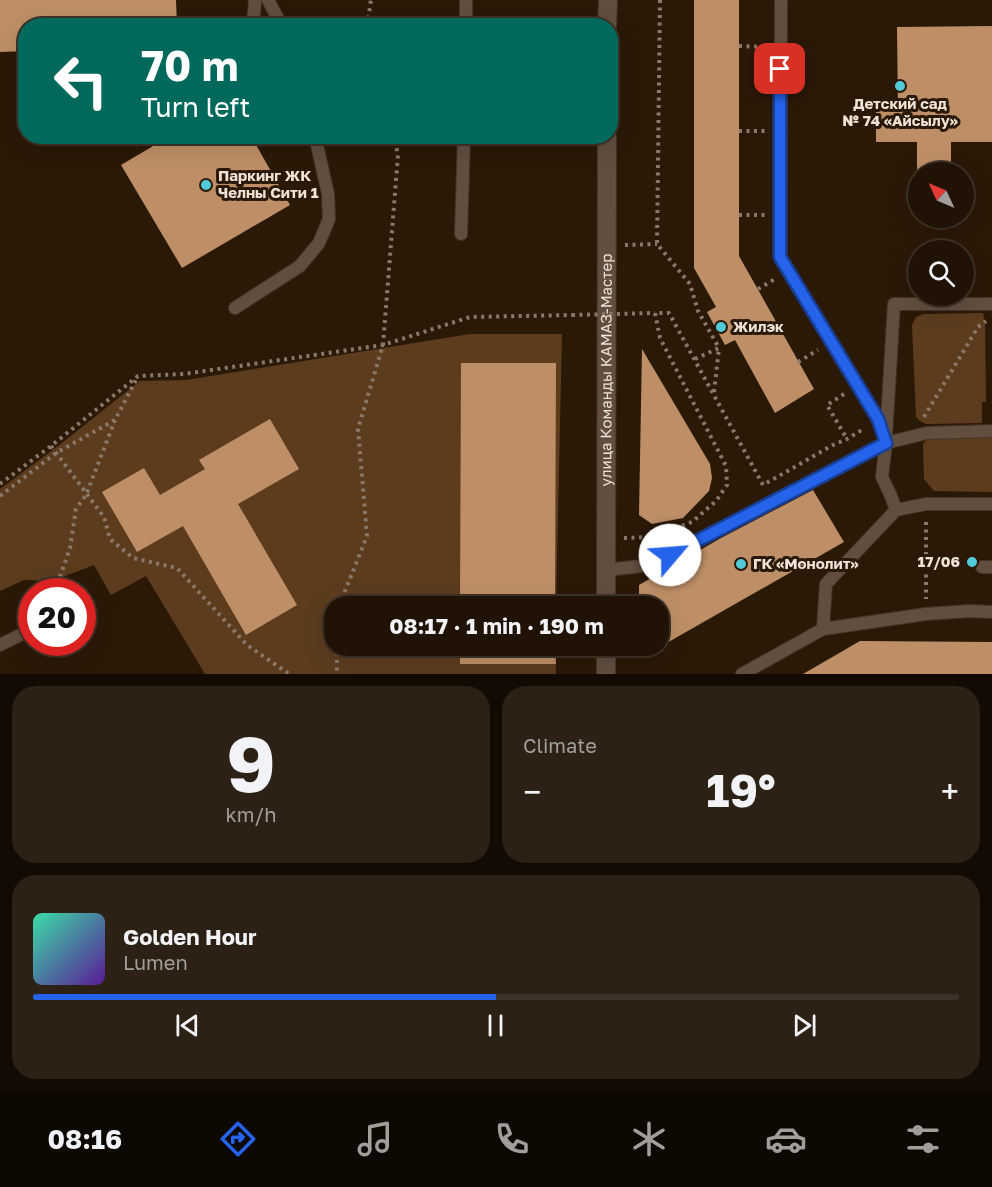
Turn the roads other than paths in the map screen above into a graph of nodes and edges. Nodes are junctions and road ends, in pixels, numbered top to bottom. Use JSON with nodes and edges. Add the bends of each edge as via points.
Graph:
{"nodes":[{"id":1,"x":255,"y":0,"type":"edge"},
{"id":2,"x":268,"y":0,"type":"edge"},
{"id":3,"x":466,"y":0,"type":"edge"},
{"id":4,"x":608,"y":0,"type":"edge"},
{"id":5,"x":781,"y":0,"type":"edge"},
{"id":6,"x":253,"y":18,"type":"edge"},
{"id":7,"x":278,"y":18,"type":"edge"},
{"id":8,"x":466,"y":18,"type":"edge"},
{"id":9,"x":608,"y":18,"type":"edge"},
{"id":10,"x":317,"y":144,"type":"edge"},
{"id":11,"x":464,"y":144,"type":"edge"},
{"id":12,"x":607,"y":144,"type":"edge"},
{"id":13,"x":461,"y":234,"type":"dead end"},
{"id":14,"x":992,"y":304,"type":"edge"},
{"id":15,"x":235,"y":308,"type":"dead end"},
{"id":16,"x":992,"y":431,"type":"edge"},
{"id":17,"x":886,"y":443,"type":"junction"},
{"id":18,"x":992,"y":504,"type":"edge"},
{"id":19,"x":896,"y":510,"type":"junction"},
{"id":20,"x":606,"y":570,"type":"junction"},
{"id":21,"x":606,"y":596,"type":"edge"},
{"id":22,"x":992,"y":612,"type":"edge"},
{"id":23,"x":824,"y":629,"type":"junction"},
{"id":24,"x":18,"y":636,"type":"edge"},
{"id":25,"x":0,"y":645,"type":"edge"},
{"id":26,"x":606,"y":656,"type":"edge"},
{"id":27,"x":762,"y":663,"type":"junction"},
{"id":28,"x":606,"y":674,"type":"edge"},
{"id":29,"x":742,"y":674,"type":"edge"},
{"id":30,"x":769,"y":674,"type":"edge"}],
"edges":[{"from":1,"to":6,"type":"lane"},
{"from":2,"to":7,"type":"lane"},
{"from":3,"to":8,"type":"lane"},
{"from":4,"to":9,"type":"street"},
{"from":5,"to":17,"type":"lane","via":[[780,257],[878,419]]},
{"from":10,"to":15,"type":"lane","via":[[328,194],[329,219],[319,243],[300,266]]},
{"from":11,"to":13,"type":"lane"},
{"from":12,"to":20,"type":"street","name":"улица Команды КАМАЗ-Мастер"},
{"from":14,"to":17,"type":"lane","via":[[894,304]]},
{"from":16,"to":17,"type":"lane","via":[[927,434]]},
{"from":17,"to":19,"type":"lane","via":[[882,477]]},
{"from":17,"to":20,"type":"lane","via":[[651,565]]},
{"from":18,"to":19,"type":"lane","via":[[926,504]]},
{"from":19,"to":23,"type":"lane","via":[[826,584]]},
{"from":20,"to":21,"type":"street","name":"улица Команды КАМАЗ-Мастер"},
{"from":22,"to":23,"type":"lane","via":[[926,614]]},
{"from":23,"to":27,"type":"lane"},
{"from":24,"to":25,"type":"lane"},
{"from":26,"to":28,"type":"street"},
{"from":27,"to":29,"type":"lane"},
{"from":27,"to":30,"type":"lane"}]}
